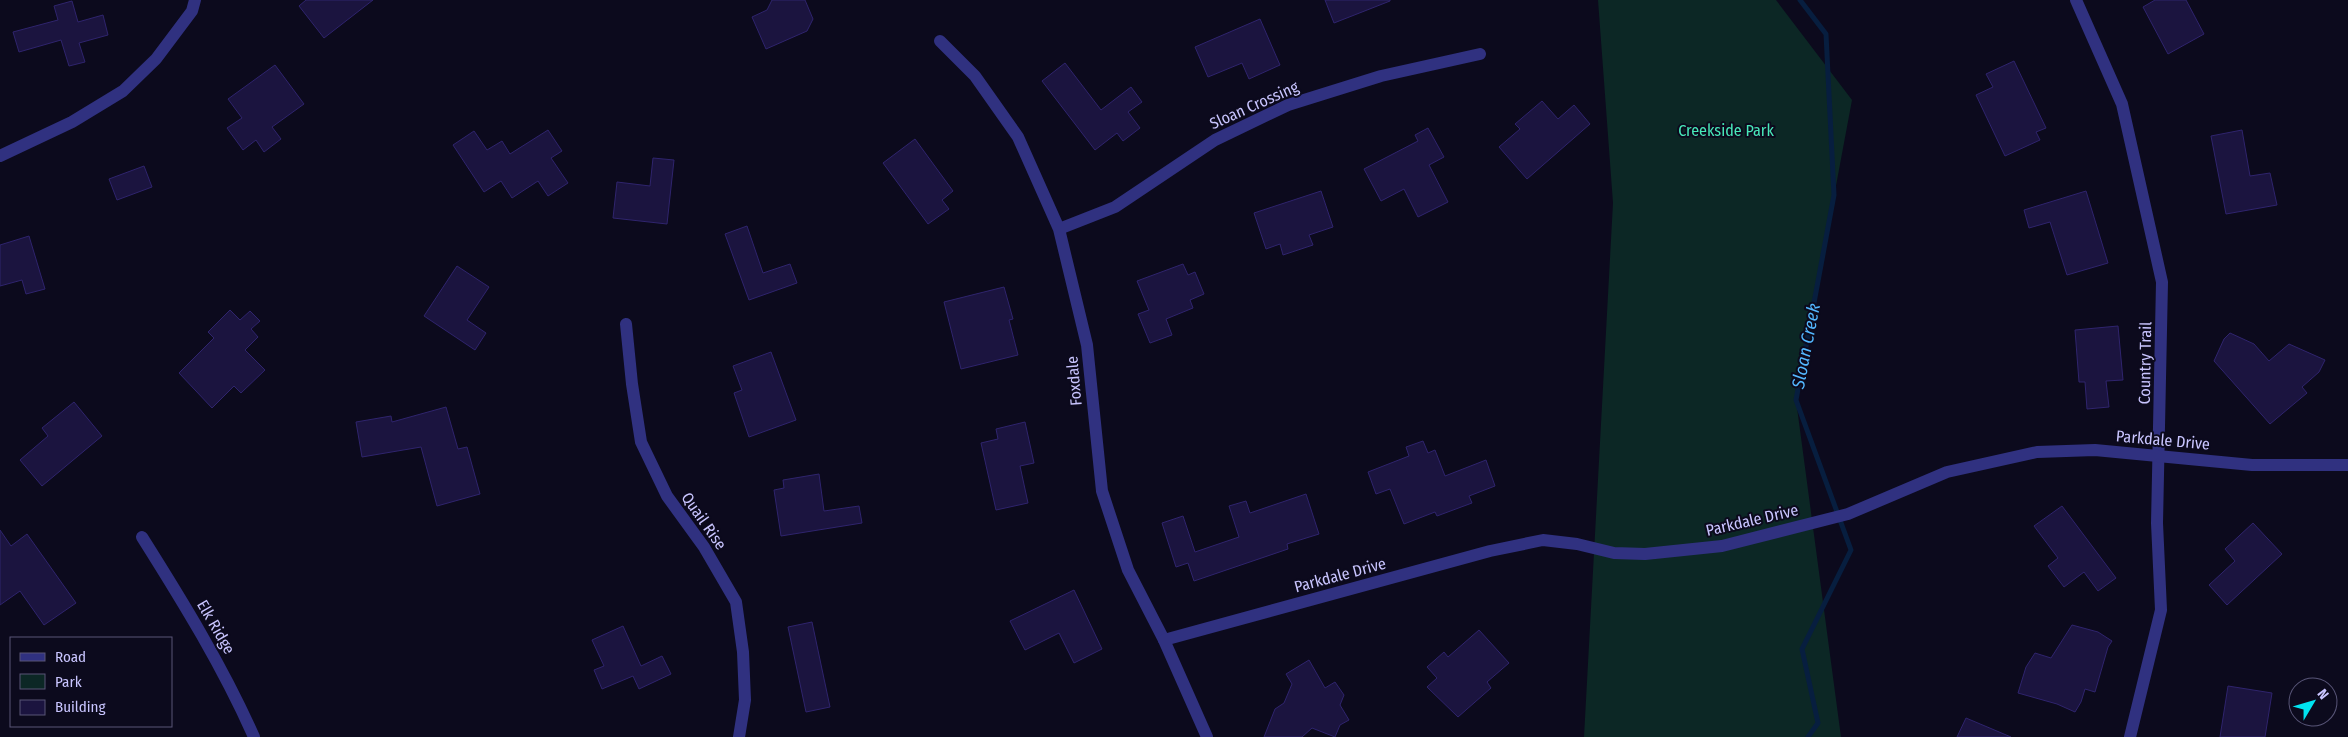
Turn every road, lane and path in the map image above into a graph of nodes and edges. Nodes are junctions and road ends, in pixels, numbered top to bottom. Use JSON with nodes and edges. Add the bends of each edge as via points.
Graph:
{"nodes":[{"id":1,"x":195,"y":0,"type":"edge"},
{"id":2,"x":2076,"y":0,"type":"edge"},
{"id":3,"x":940,"y":41,"type":"dead end"},
{"id":4,"x":1480,"y":54,"type":"dead end"},
{"id":5,"x":0,"y":156,"type":"edge"},
{"id":6,"x":1059,"y":229,"type":"junction"},
{"id":7,"x":626,"y":324,"type":"dead end"},
{"id":8,"x":2160,"y":455,"type":"junction"},
{"id":9,"x":2348,"y":466,"type":"edge"},
{"id":10,"x":142,"y":537,"type":"dead end"},
{"id":11,"x":1164,"y":640,"type":"junction"},
{"id":12,"x":254,"y":737,"type":"edge"},
{"id":13,"x":739,"y":737,"type":"edge"},
{"id":14,"x":1207,"y":737,"type":"edge"},
{"id":15,"x":2130,"y":737,"type":"edge"}],
"edges":[{"from":1,"to":5,"type":"street","via":[[192,11],[156,59],[123,91],[72,122]]},
{"from":2,"to":8,"type":"street","name":"Country Trail","via":[[2122,104],[2162,282]]},
{"from":3,"to":6,"type":"street","name":"Foxdale","via":[[976,76],[1018,137]]},
{"from":4,"to":6,"type":"street","name":"Sloan Crossing","via":[[1381,76],[1288,105],[1215,140],[1115,207]]},
{"from":6,"to":11,"type":"street","name":"Foxdale","via":[[1087,345],[1102,490],[1128,570]]},
{"from":7,"to":13,"type":"street","name":"Quail Rise","via":[[641,442],[667,496],[704,547],[736,602],[745,700]]},
{"from":8,"to":9,"type":"street","name":"Parkdale Drive","via":[[2252,465]]},
{"from":8,"to":11,"type":"street","name":"Parkdale Drive","via":[[2095,450],[2037,452],[1948,472],[1848,514],[1722,546],[1646,554],[1614,553],[1543,540],[1426,568]]},
{"from":8,"to":15,"type":"street","name":"Country Trail","via":[[2157,523],[2161,610]]},
{"from":10,"to":12,"type":"street","name":"Elk Ridge","via":[[192,616],[234,691]]},
{"from":11,"to":14,"type":"street","name":"Foxdale"}]}
